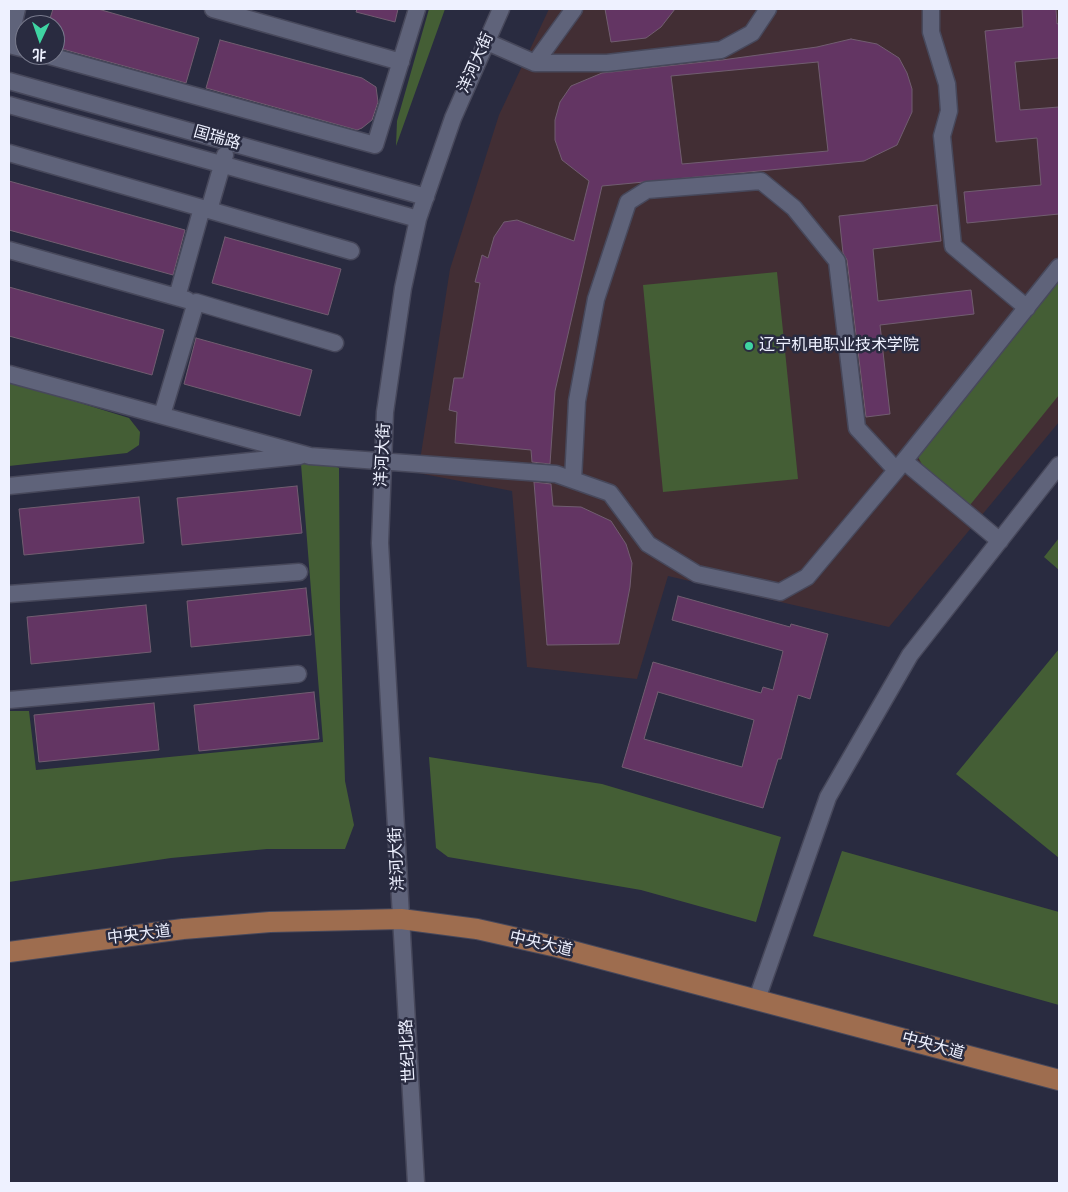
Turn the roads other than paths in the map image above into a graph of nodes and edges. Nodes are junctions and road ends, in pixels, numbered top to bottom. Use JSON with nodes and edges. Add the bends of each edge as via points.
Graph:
{"nodes":[{"id":1,"x":17,"y":9,"type":"edge"},
{"id":2,"x":213,"y":9,"type":"edge"},
{"id":3,"x":417,"y":9,"type":"edge"},
{"id":4,"x":501,"y":9,"type":"edge"},
{"id":5,"x":574,"y":9,"type":"edge"},
{"id":6,"x":768,"y":9,"type":"edge"},
{"id":7,"x":931,"y":9,"type":"edge"},
{"id":8,"x":485,"y":41,"type":"junction"},
{"id":9,"x":9,"y":44,"type":"edge"},
{"id":10,"x":65,"y":60,"type":"edge"},
{"id":11,"x":400,"y":62,"type":"junction"},
{"id":12,"x":535,"y":63,"type":"junction"},
{"id":13,"x":9,"y":80,"type":"edge"},
{"id":14,"x":9,"y":105,"type":"edge"},
{"id":15,"x":228,"y":142,"type":"junction"},
{"id":16,"x":9,"y":153,"type":"edge"},
{"id":17,"x":222,"y":165,"type":"junction"},
{"id":18,"x":426,"y":197,"type":"junction"},
{"id":19,"x":206,"y":209,"type":"junction"},
{"id":20,"x":418,"y":219,"type":"junction"},
{"id":21,"x":9,"y":250,"type":"edge"},
{"id":22,"x":351,"y":252,"type":"dead end"},
{"id":23,"x":1059,"y":267,"type":"edge"},
{"id":24,"x":178,"y":297,"type":"junction"},
{"id":25,"x":196,"y":302,"type":"junction"},
{"id":26,"x":1026,"y":308,"type":"junction"},
{"id":27,"x":335,"y":342,"type":"dead end"},
{"id":28,"x":9,"y":374,"type":"edge"},
{"id":29,"x":162,"y":415,"type":"junction"},
{"id":30,"x":310,"y":456,"type":"junction"},
{"id":31,"x":382,"y":459,"type":"junction"},
{"id":32,"x":900,"y":465,"type":"junction"},
{"id":33,"x":1059,"y":465,"type":"edge"},
{"id":34,"x":573,"y":480,"type":"junction"},
{"id":35,"x":9,"y":486,"type":"edge"},
{"id":36,"x":1000,"y":541,"type":"junction"},
{"id":37,"x":299,"y":572,"type":"dead end"},
{"id":38,"x":9,"y":594,"type":"edge"},
{"id":39,"x":298,"y":674,"type":"dead end"},
{"id":40,"x":9,"y":700,"type":"edge"},
{"id":41,"x":400,"y":919,"type":"junction"},
{"id":42,"x":9,"y":952,"type":"edge"},
{"id":43,"x":757,"y":999,"type":"junction"},
{"id":44,"x":1059,"y":1080,"type":"edge"},
{"id":45,"x":416,"y":1183,"type":"edge"}],
"edges":[{"from":1,"to":9,"type":"street"},
{"from":2,"to":11,"type":"street"},
{"from":3,"to":11,"type":"street"},
{"from":4,"to":8,"type":"street","name":"洋河大街"},
{"from":5,"to":12,"type":"street"},
{"from":6,"to":12,"type":"street","via":[[752,33],[720,50],[607,63]]},
{"from":7,"to":26,"type":"street","via":[[931,32],[947,84],[949,111],[942,136],[953,246]]},
{"from":8,"to":12,"type":"street"},
{"from":8,"to":18,"type":"street","name":"洋河大街","via":[[453,118]]},
{"from":10,"to":11,"type":"street","via":[[375,145]]},
{"from":13,"to":15,"type":"street","name":"国瑞路"},
{"from":14,"to":17,"type":"street","name":"国瑞路"},
{"from":15,"to":17,"type":"street"},
{"from":15,"to":18,"type":"street","name":"国瑞路"},
{"from":16,"to":19,"type":"street"},
{"from":17,"to":19,"type":"street"},
{"from":17,"to":20,"type":"street","name":"国瑞路"},
{"from":18,"to":20,"type":"street","name":"洋河大街"},
{"from":19,"to":22,"type":"street"},
{"from":19,"to":24,"type":"street"},
{"from":20,"to":31,"type":"street","name":"洋河大街","via":[[391,358]]},
{"from":21,"to":24,"type":"street"},
{"from":23,"to":26,"type":"street"},
{"from":24,"to":25,"type":"street"},
{"from":25,"to":27,"type":"street"},
{"from":25,"to":29,"type":"street"},
{"from":26,"to":32,"type":"street"},
{"from":28,"to":29,"type":"street"},
{"from":29,"to":30,"type":"street"},
{"from":30,"to":31,"type":"street"},
{"from":30,"to":35,"type":"street"},
{"from":31,"to":34,"type":"street","via":[[556,474]]},
{"from":31,"to":41,"type":"street","name":"洋河大街","via":[[380,543]]},
{"from":32,"to":34,"type":"street","via":[[807,577],[780,592],[697,574],[648,544],[610,493]]},
{"from":32,"to":34,"type":"street","via":[[857,428],[837,261],[794,208],[760,181],[647,190],[628,202],[596,299],[577,401]]},
{"from":32,"to":36,"type":"street"},
{"from":33,"to":36,"type":"street"},
{"from":36,"to":43,"type":"street","via":[[910,655],[828,797]]},
{"from":37,"to":38,"type":"street"},
{"from":39,"to":40,"type":"street"},
{"from":41,"to":42,"type":"main road","name":"中央大道","via":[[280,922],[183,929]]},
{"from":41,"to":43,"type":"main road","name":"中央大道","via":[[513,937]]},
{"from":41,"to":45,"type":"street","name":"世纪北路"},
{"from":43,"to":44,"type":"main road","name":"中央大道"}]}
